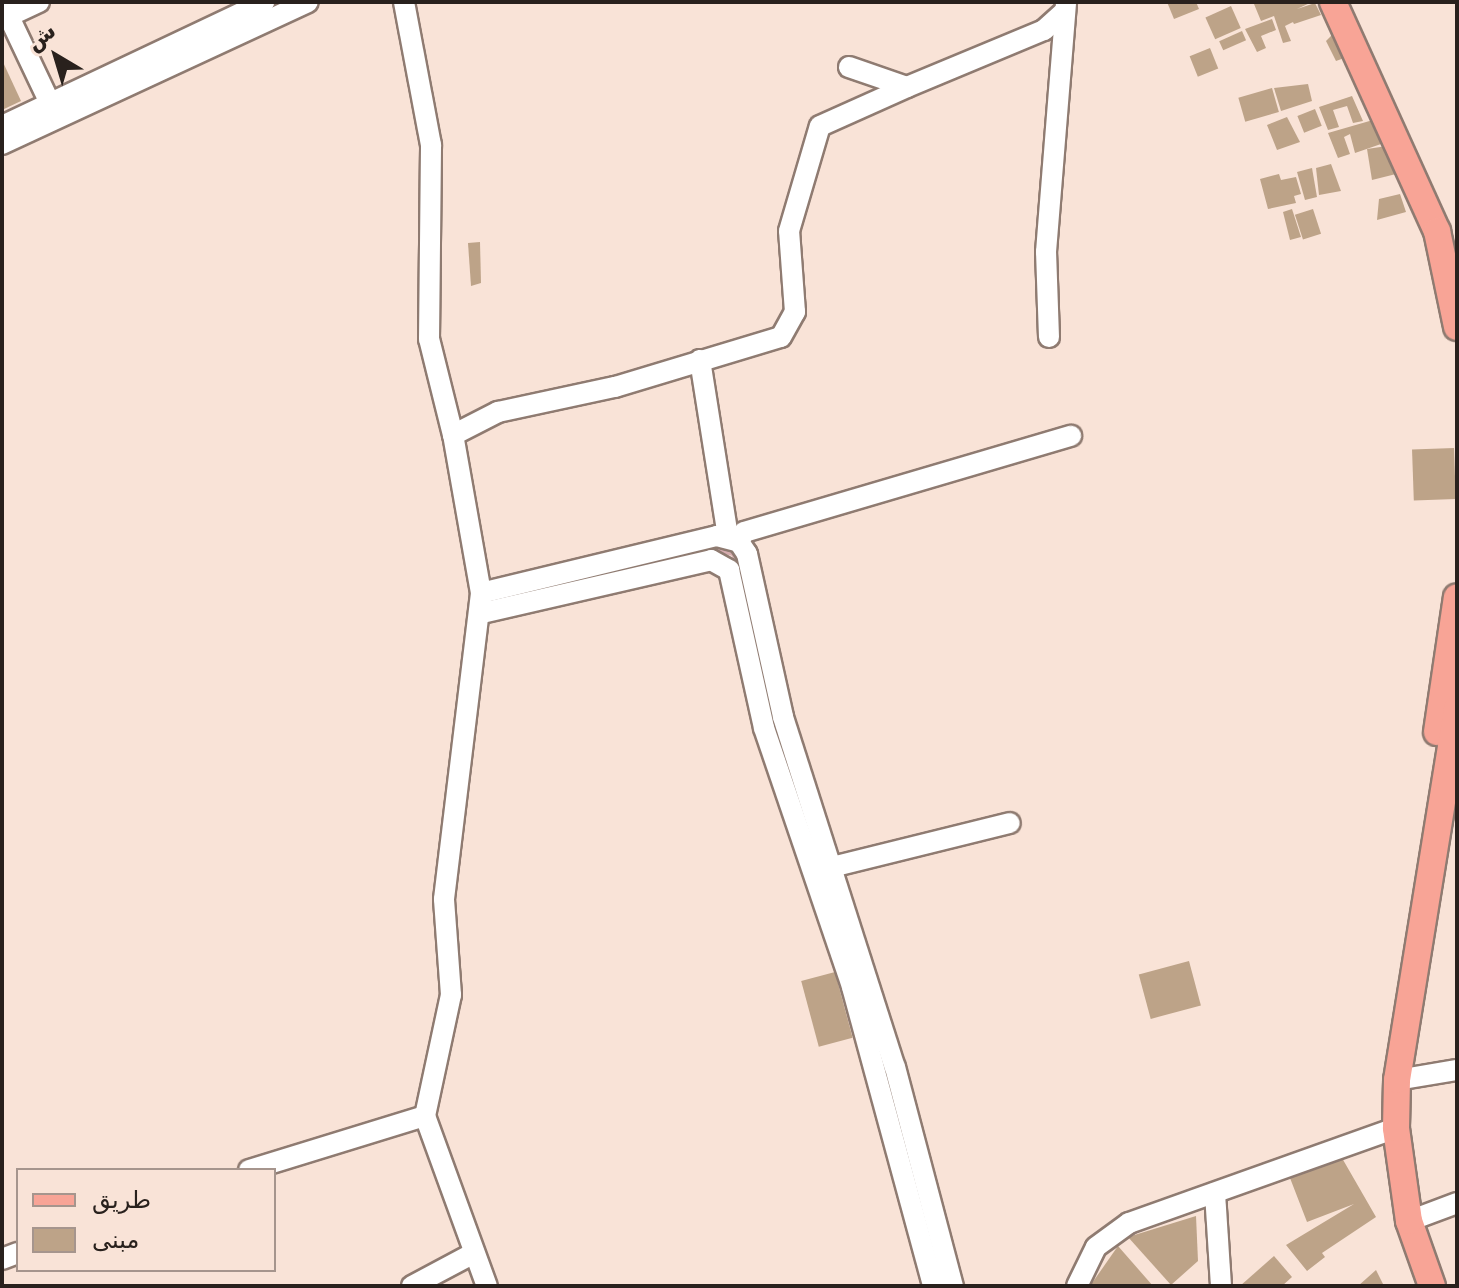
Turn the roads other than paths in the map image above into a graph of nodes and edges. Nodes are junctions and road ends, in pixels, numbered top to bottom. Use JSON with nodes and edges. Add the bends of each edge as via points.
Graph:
{"nodes":[{"id":1,"x":39,"y":2,"type":"edge"},
{"id":2,"x":308,"y":2,"type":"edge"},
{"id":3,"x":404,"y":2,"type":"edge"},
{"id":4,"x":1333,"y":2,"type":"edge"},
{"id":5,"x":1348,"y":2,"type":"edge"},
{"id":6,"x":258,"y":3,"type":"edge"},
{"id":7,"x":1066,"y":7,"type":"edge"},
{"id":8,"x":6,"y":9,"type":"edge"},
{"id":9,"x":849,"y":67,"type":"dead end"},
{"id":10,"x":907,"y":87,"type":"junction"},
{"id":11,"x":50,"y":103,"type":"junction"},
{"id":12,"x":2,"y":126,"type":"edge"},
{"id":13,"x":2,"y":144,"type":"edge"},
{"id":14,"x":1457,"y":239,"type":"edge"},
{"id":15,"x":1457,"y":327,"type":"edge"},
{"id":16,"x":1049,"y":337,"type":"dead end"},
{"id":17,"x":700,"y":360,"type":"junction"},
{"id":18,"x":453,"y":435,"type":"junction"},
{"id":19,"x":1071,"y":436,"type":"dead end"},
{"id":20,"x":734,"y":539,"type":"junction"},
{"id":21,"x":1457,"y":597,"type":"edge"},
{"id":22,"x":482,"y":603,"type":"junction"},
{"id":23,"x":1457,"y":709,"type":"edge"},
{"id":24,"x":1010,"y":823,"type":"dead end"},
{"id":25,"x":832,"y":867,"type":"junction"},
{"id":26,"x":1413,"y":962,"type":"junction"},
{"id":27,"x":860,"y":984,"type":"junction"},
{"id":28,"x":1457,"y":1070,"type":"edge"},
{"id":29,"x":1397,"y":1080,"type":"junction"},
{"id":30,"x":425,"y":1116,"type":"junction"},
{"id":31,"x":1396,"y":1128,"type":"junction"},
{"id":32,"x":256,"y":1168,"type":"edge"},
{"id":33,"x":1215,"y":1193,"type":"junction"},
{"id":34,"x":1457,"y":1203,"type":"edge"},
{"id":35,"x":1409,"y":1221,"type":"junction"},
{"id":36,"x":474,"y":1253,"type":"junction"},
{"id":37,"x":412,"y":1286,"type":"edge"},
{"id":38,"x":487,"y":1286,"type":"edge"},
{"id":39,"x":933,"y":1286,"type":"edge"},
{"id":40,"x":953,"y":1286,"type":"edge"},
{"id":41,"x":1077,"y":1286,"type":"edge"},
{"id":42,"x":1221,"y":1286,"type":"edge"},
{"id":43,"x":1432,"y":1286,"type":"edge"}],
"edges":[{"from":1,"to":8,"type":"street"},
{"from":2,"to":13,"type":"street"},
{"from":3,"to":18,"type":"street","via":[[431,145],[429,339]]},
{"from":4,"to":15,"type":"main road","via":[[1437,231]]},
{"from":5,"to":14,"type":"main road"},
{"from":6,"to":11,"type":"street"},
{"from":7,"to":10,"type":"street","via":[[1044,30]]},
{"from":7,"to":16,"type":"street","via":[[1046,252]]},
{"from":8,"to":11,"type":"street"},
{"from":9,"to":10,"type":"street"},
{"from":10,"to":17,"type":"street","via":[[820,126],[789,231],[795,312],[781,337]]},
{"from":11,"to":12,"type":"street"},
{"from":17,"to":18,"type":"street","via":[[615,387],[498,412]]},
{"from":17,"to":20,"type":"street"},
{"from":18,"to":22,"type":"street"},
{"from":19,"to":20,"type":"street"},
{"from":20,"to":22,"type":"street"},
{"from":20,"to":25,"type":"street","via":[[747,554],[783,717]]},
{"from":21,"to":26,"type":"main road","via":[[1409,925]]},
{"from":22,"to":27,"type":"street","via":[[711,560],[729,570],[764,728]]},
{"from":22,"to":30,"type":"street","via":[[444,899],[451,995]]},
{"from":23,"to":26,"type":"main road","via":[[1425,921]]},
{"from":24,"to":25,"type":"street"},
{"from":25,"to":27,"type":"street"},
{"from":26,"to":29,"type":"main road"},
{"from":27,"to":39,"type":"street"},
{"from":27,"to":40,"type":"street"},
{"from":28,"to":29,"type":"street"},
{"from":29,"to":31,"type":"main road"},
{"from":30,"to":32,"type":"street"},
{"from":30,"to":36,"type":"street"},
{"from":31,"to":33,"type":"street"},
{"from":31,"to":35,"type":"main road"},
{"from":33,"to":41,"type":"street","via":[[1129,1223],[1096,1247]]},
{"from":33,"to":42,"type":"street"},
{"from":34,"to":35,"type":"street"},
{"from":35,"to":43,"type":"main road"},
{"from":36,"to":37,"type":"street"},
{"from":36,"to":38,"type":"street"}]}
